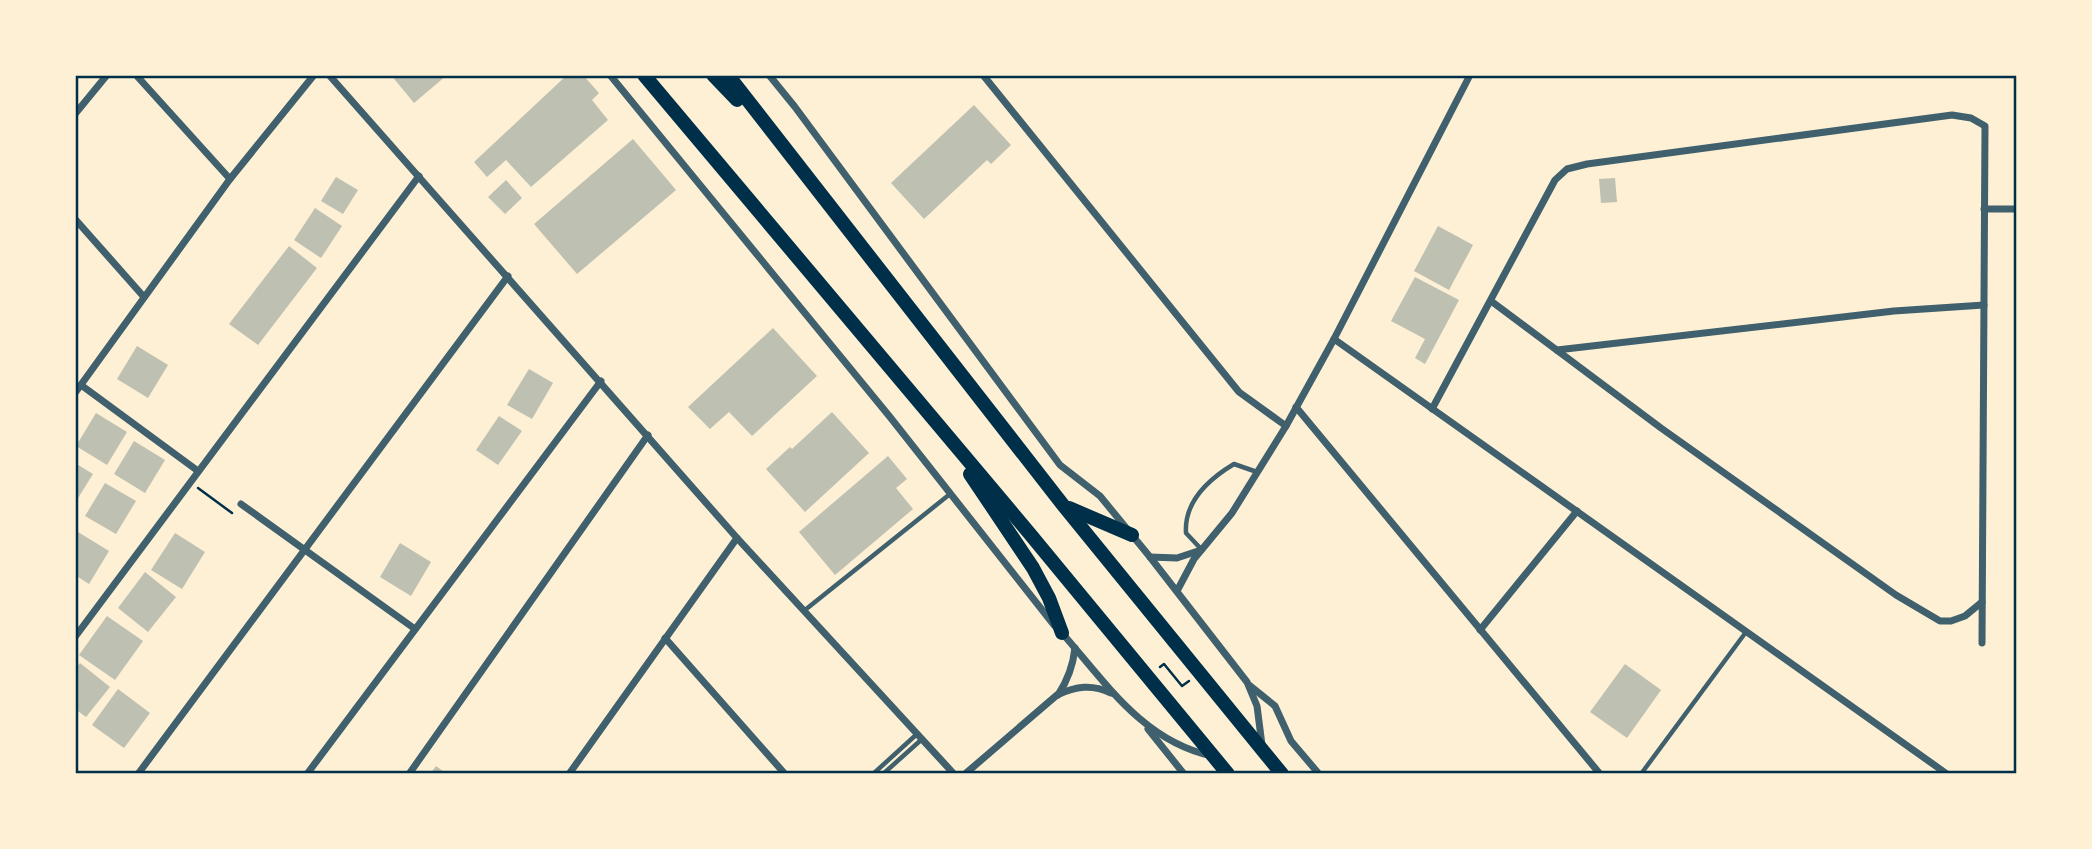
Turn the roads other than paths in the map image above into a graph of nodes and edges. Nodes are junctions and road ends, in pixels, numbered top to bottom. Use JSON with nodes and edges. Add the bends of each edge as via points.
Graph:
{"nodes":[{"id":1,"x":107,"y":75,"type":"edge"},
{"id":2,"x":136,"y":75,"type":"edge"},
{"id":3,"x":314,"y":75,"type":"edge"},
{"id":4,"x":329,"y":75,"type":"edge"},
{"id":5,"x":610,"y":75,"type":"edge"},
{"id":6,"x":645,"y":75,"type":"edge"},
{"id":7,"x":713,"y":75,"type":"edge"},
{"id":8,"x":728,"y":75,"type":"edge"},
{"id":9,"x":769,"y":75,"type":"edge"},
{"id":10,"x":983,"y":75,"type":"edge"},
{"id":11,"x":1470,"y":75,"type":"edge"},
{"id":12,"x":75,"y":114,"type":"edge"},
{"id":13,"x":784,"y":149,"type":"junction"},
{"id":14,"x":419,"y":176,"type":"junction"},
{"id":15,"x":230,"y":179,"type":"junction"},
{"id":16,"x":1984,"y":209,"type":"junction"},
{"id":17,"x":2017,"y":209,"type":"edge"},
{"id":18,"x":75,"y":219,"type":"edge"},
{"id":19,"x":508,"y":276,"type":"junction"},
{"id":20,"x":145,"y":297,"type":"junction"},
{"id":21,"x":1491,"y":301,"type":"junction"},
{"id":22,"x":1984,"y":305,"type":"junction"},
{"id":23,"x":1334,"y":339,"type":"junction"},
{"id":24,"x":1556,"y":350,"type":"junction"},
{"id":25,"x":601,"y":382,"type":"junction"},
{"id":26,"x":81,"y":385,"type":"junction"},
{"id":27,"x":75,"y":393,"type":"edge"},
{"id":28,"x":1296,"y":407,"type":"junction"},
{"id":29,"x":1432,"y":409,"type":"junction"},
{"id":30,"x":930,"y":415,"type":"junction"},
{"id":31,"x":1286,"y":426,"type":"junction"},
{"id":32,"x":648,"y":435,"type":"junction"},
{"id":33,"x":198,"y":471,"type":"junction"},
{"id":34,"x":1258,"y":472,"type":"junction"},
{"id":35,"x":950,"y":495,"type":"junction"},
{"id":36,"x":241,"y":504,"type":"road end"},
{"id":37,"x":1063,"y":505,"type":"junction"},
{"id":38,"x":1577,"y":512,"type":"junction"},
{"id":39,"x":1132,"y":535,"type":"junction"},
{"id":40,"x":737,"y":538,"type":"junction"},
{"id":41,"x":304,"y":550,"type":"junction"},
{"id":42,"x":1202,"y":550,"type":"junction"},
{"id":43,"x":1150,"y":557,"type":"junction"},
{"id":44,"x":1177,"y":591,"type":"junction"},
{"id":45,"x":1982,"y":602,"type":"junction"},
{"id":46,"x":806,"y":610,"type":"junction"},
{"id":47,"x":415,"y":629,"type":"junction"},
{"id":48,"x":1480,"y":630,"type":"junction"},
{"id":49,"x":1746,"y":632,"type":"junction"},
{"id":50,"x":1062,"y":633,"type":"junction"},
{"id":51,"x":75,"y":637,"type":"edge"},
{"id":52,"x":664,"y":638,"type":"junction"},
{"id":53,"x":1982,"y":643,"type":"dead end"},
{"id":54,"x":1075,"y":648,"type":"junction"},
{"id":55,"x":1247,"y":682,"type":"junction"},
{"id":56,"x":1057,"y":695,"type":"junction"},
{"id":57,"x":1116,"y":696,"type":"junction"},
{"id":58,"x":1146,"y":726,"type":"junction"},
{"id":59,"x":920,"y":736,"type":"junction"},
{"id":60,"x":1263,"y":750,"type":"junction"},
{"id":61,"x":1214,"y":757,"type":"junction"},
{"id":62,"x":138,"y":774,"type":"edge"},
{"id":63,"x":307,"y":774,"type":"edge"},
{"id":64,"x":408,"y":774,"type":"edge"},
{"id":65,"x":569,"y":774,"type":"edge"},
{"id":66,"x":785,"y":774,"type":"edge"},
{"id":67,"x":873,"y":774,"type":"edge"},
{"id":68,"x":883,"y":774,"type":"edge"},
{"id":69,"x":954,"y":774,"type":"edge"},
{"id":70,"x":965,"y":774,"type":"edge"},
{"id":71,"x":1184,"y":774,"type":"edge"},
{"id":72,"x":1228,"y":774,"type":"edge"},
{"id":73,"x":1282,"y":774,"type":"edge"},
{"id":74,"x":1319,"y":774,"type":"edge"},
{"id":75,"x":1600,"y":774,"type":"edge"},
{"id":76,"x":1641,"y":774,"type":"edge"},
{"id":77,"x":1947,"y":774,"type":"edge"}],
"edges":[{"from":1,"to":12,"type":"street"},
{"from":2,"to":15,"type":"street"},
{"from":3,"to":15,"type":"street"},
{"from":4,"to":14,"type":"street"},
{"from":5,"to":35,"type":"street"},
{"from":6,"to":30,"type":"highway"},
{"from":7,"to":13,"type":"highway"},
{"from":8,"to":13,"type":"highway"},
{"from":9,"to":39,"type":"street","via":[[1060,465],[1099,495]]},
{"from":10,"to":31,"type":"street","via":[[1239,392]]},
{"from":11,"to":23,"type":"street"},
{"from":13,"to":37,"type":"highway"},
{"from":14,"to":19,"type":"street"},
{"from":14,"to":33,"type":"street"},
{"from":15,"to":20,"type":"street"},
{"from":16,"to":17,"type":"street"},
{"from":16,"to":21,"type":"street","via":[[1985,126],[1952,115],[1587,164],[1567,169],[1555,180]]},
{"from":16,"to":22,"type":"street"},
{"from":18,"to":20,"type":"street"},
{"from":19,"to":25,"type":"street"},
{"from":19,"to":41,"type":"street"},
{"from":20,"to":26,"type":"street"},
{"from":21,"to":24,"type":"street"},
{"from":21,"to":29,"type":"street"},
{"from":22,"to":24,"type":"street"},
{"from":22,"to":45,"type":"street"},
{"from":23,"to":28,"type":"street"},
{"from":23,"to":29,"type":"street"},
{"from":24,"to":45,"type":"street","via":[[1896,595],[1940,621],[1965,616]]},
{"from":25,"to":32,"type":"street"},
{"from":25,"to":47,"type":"street"},
{"from":26,"to":27,"type":"street"},
{"from":26,"to":33,"type":"street"},
{"from":28,"to":31,"type":"street"},
{"from":28,"to":48,"type":"street"},
{"from":29,"to":38,"type":"street"},
{"from":30,"to":50,"type":"highway","via":[[1033,568]]},
{"from":30,"to":61,"type":"highway"},
{"from":31,"to":34,"type":"street"},
{"from":32,"to":40,"type":"street"},
{"from":32,"to":64,"type":"street"},
{"from":33,"to":51,"type":"street"},
{"from":34,"to":42,"type":"street"},
{"from":34,"to":42,"type":"lane","via":[[1234,464],[1206,485],[1191,505],[1185,533]]},
{"from":35,"to":46,"type":"lane"},
{"from":35,"to":50,"type":"street"},
{"from":36,"to":41,"type":"street"},
{"from":37,"to":39,"type":"highway"},
{"from":37,"to":60,"type":"highway"},
{"from":38,"to":48,"type":"street"},
{"from":38,"to":49,"type":"street"},
{"from":39,"to":43,"type":"street"},
{"from":40,"to":46,"type":"street"},
{"from":40,"to":52,"type":"street"},
{"from":41,"to":47,"type":"street"},
{"from":41,"to":62,"type":"street"},
{"from":42,"to":43,"type":"street","via":[[1177,558]]},
{"from":42,"to":44,"type":"street"},
{"from":43,"to":44,"type":"street"},
{"from":44,"to":55,"type":"street"},
{"from":45,"to":53,"type":"street"},
{"from":46,"to":59,"type":"street"},
{"from":47,"to":63,"type":"street"},
{"from":48,"to":75,"type":"street"},
{"from":49,"to":76,"type":"lane"},
{"from":49,"to":77,"type":"street"},
{"from":50,"to":54,"type":"street"},
{"from":52,"to":65,"type":"street"},
{"from":52,"to":66,"type":"street"},
{"from":54,"to":56,"type":"street","via":[[1070,673]]},
{"from":54,"to":57,"type":"street"},
{"from":55,"to":60,"type":"street","via":[[1257,706]]},
{"from":55,"to":74,"type":"street","via":[[1275,706],[1291,741]]},
{"from":56,"to":57,"type":"street","via":[[1087,686]]},
{"from":56,"to":70,"type":"street"},
{"from":57,"to":58,"type":"street"},
{"from":58,"to":61,"type":"street","via":[[1188,751]]},
{"from":58,"to":71,"type":"street"},
{"from":59,"to":67,"type":"lane"},
{"from":59,"to":68,"type":"lane"},
{"from":59,"to":69,"type":"street"},
{"from":60,"to":73,"type":"highway"},
{"from":61,"to":72,"type":"highway"}]}
